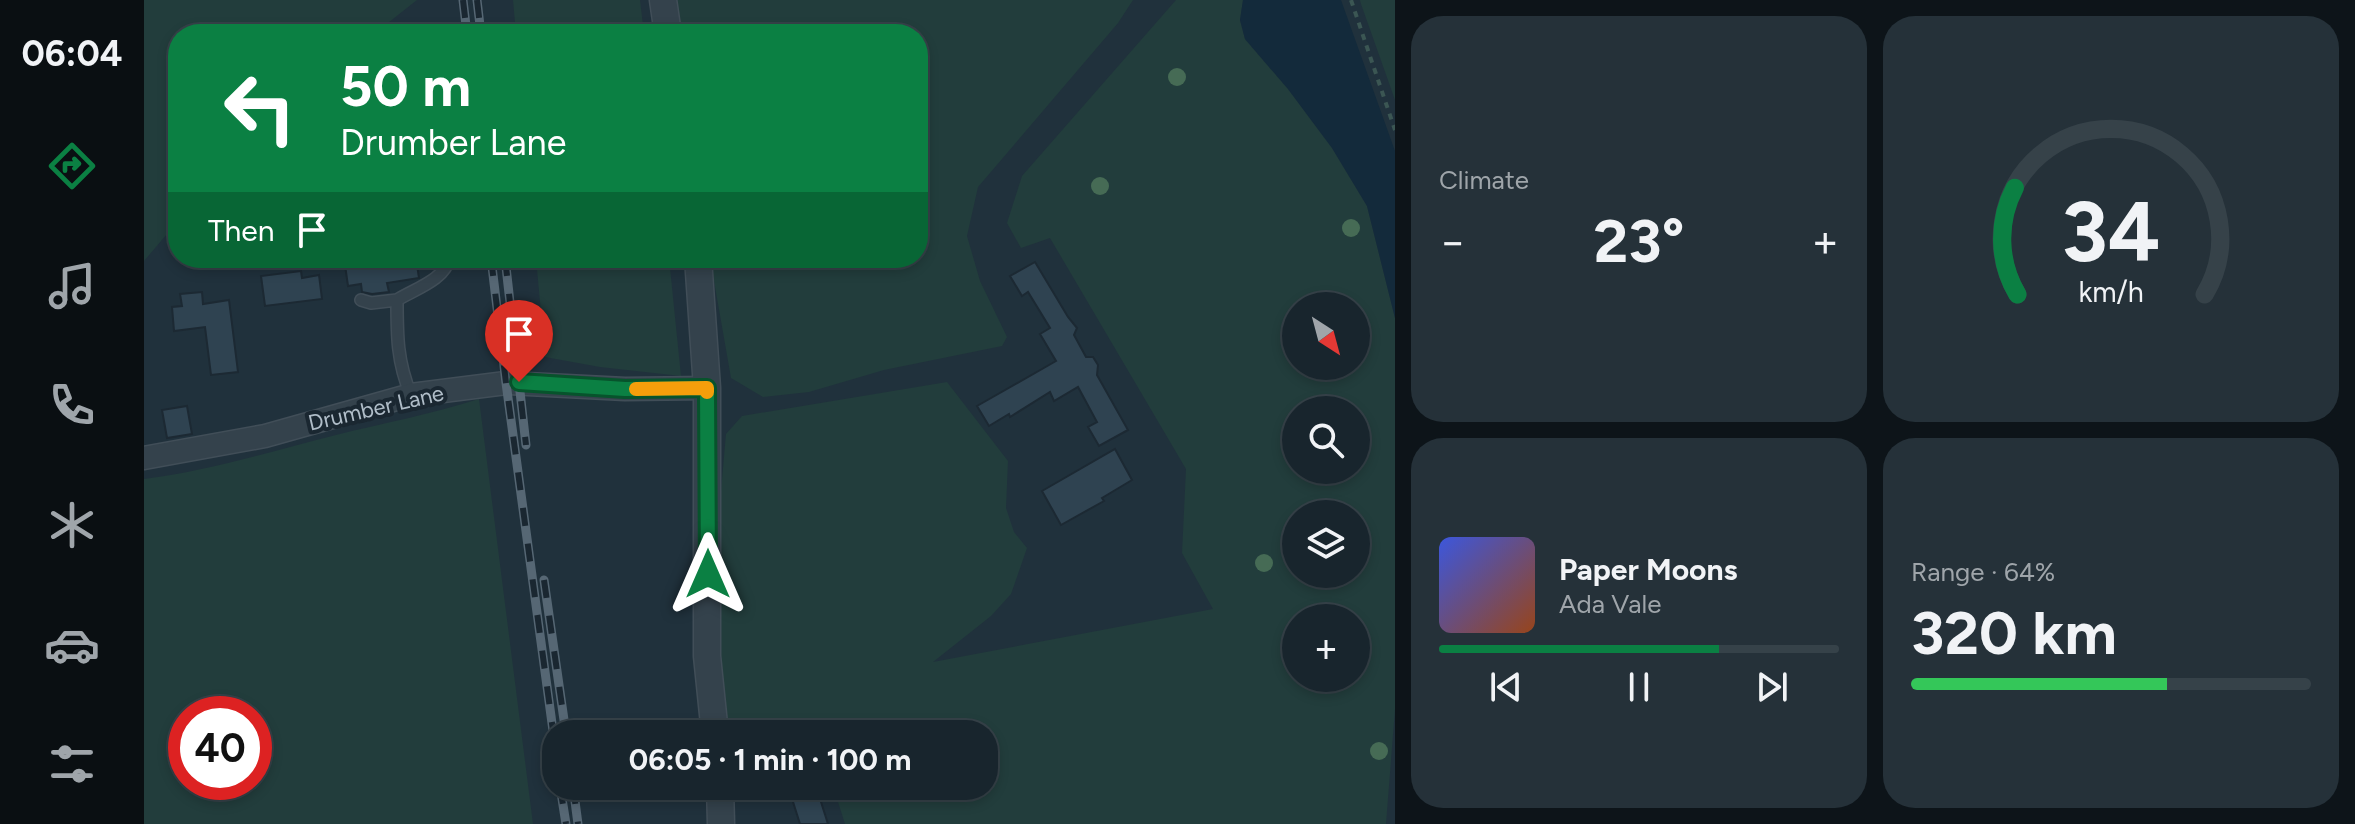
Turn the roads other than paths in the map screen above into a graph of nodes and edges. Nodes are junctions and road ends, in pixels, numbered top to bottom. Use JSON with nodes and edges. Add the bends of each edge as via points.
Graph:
{"nodes":[{"id":1,"x":663,"y":0,"type":"edge"},
{"id":2,"x":667,"y":24,"type":"edge"},
{"id":3,"x":446,"y":268,"type":"edge"},
{"id":4,"x":699,"y":268,"type":"edge"},
{"id":5,"x":361,"y":300,"type":"dead end"},
{"id":6,"x":397,"y":300,"type":"junction"},
{"id":7,"x":707,"y":388,"type":"junction"},
{"id":8,"x":411,"y":395,"type":"junction"},
{"id":9,"x":144,"y":458,"type":"edge"},
{"id":10,"x":714,"y":720,"type":"edge"},
{"id":11,"x":720,"y":800,"type":"edge"},
{"id":12,"x":721,"y":824,"type":"edge"}],
"edges":[{"from":1,"to":2,"type":"street"},
{"from":3,"to":6,"type":"lane"},
{"from":4,"to":7,"type":"street"},
{"from":5,"to":6,"type":"lane"},
{"from":6,"to":8,"type":"lane","via":[[402,373]]},
{"from":7,"to":8,"type":"street","name":"Drumber Lane","via":[[519,382]]},
{"from":7,"to":10,"type":"street","via":[[707,656]]},
{"from":8,"to":9,"type":"street","name":"Drumber Lane","via":[[265,436]]},
{"from":11,"to":12,"type":"street"}]}
